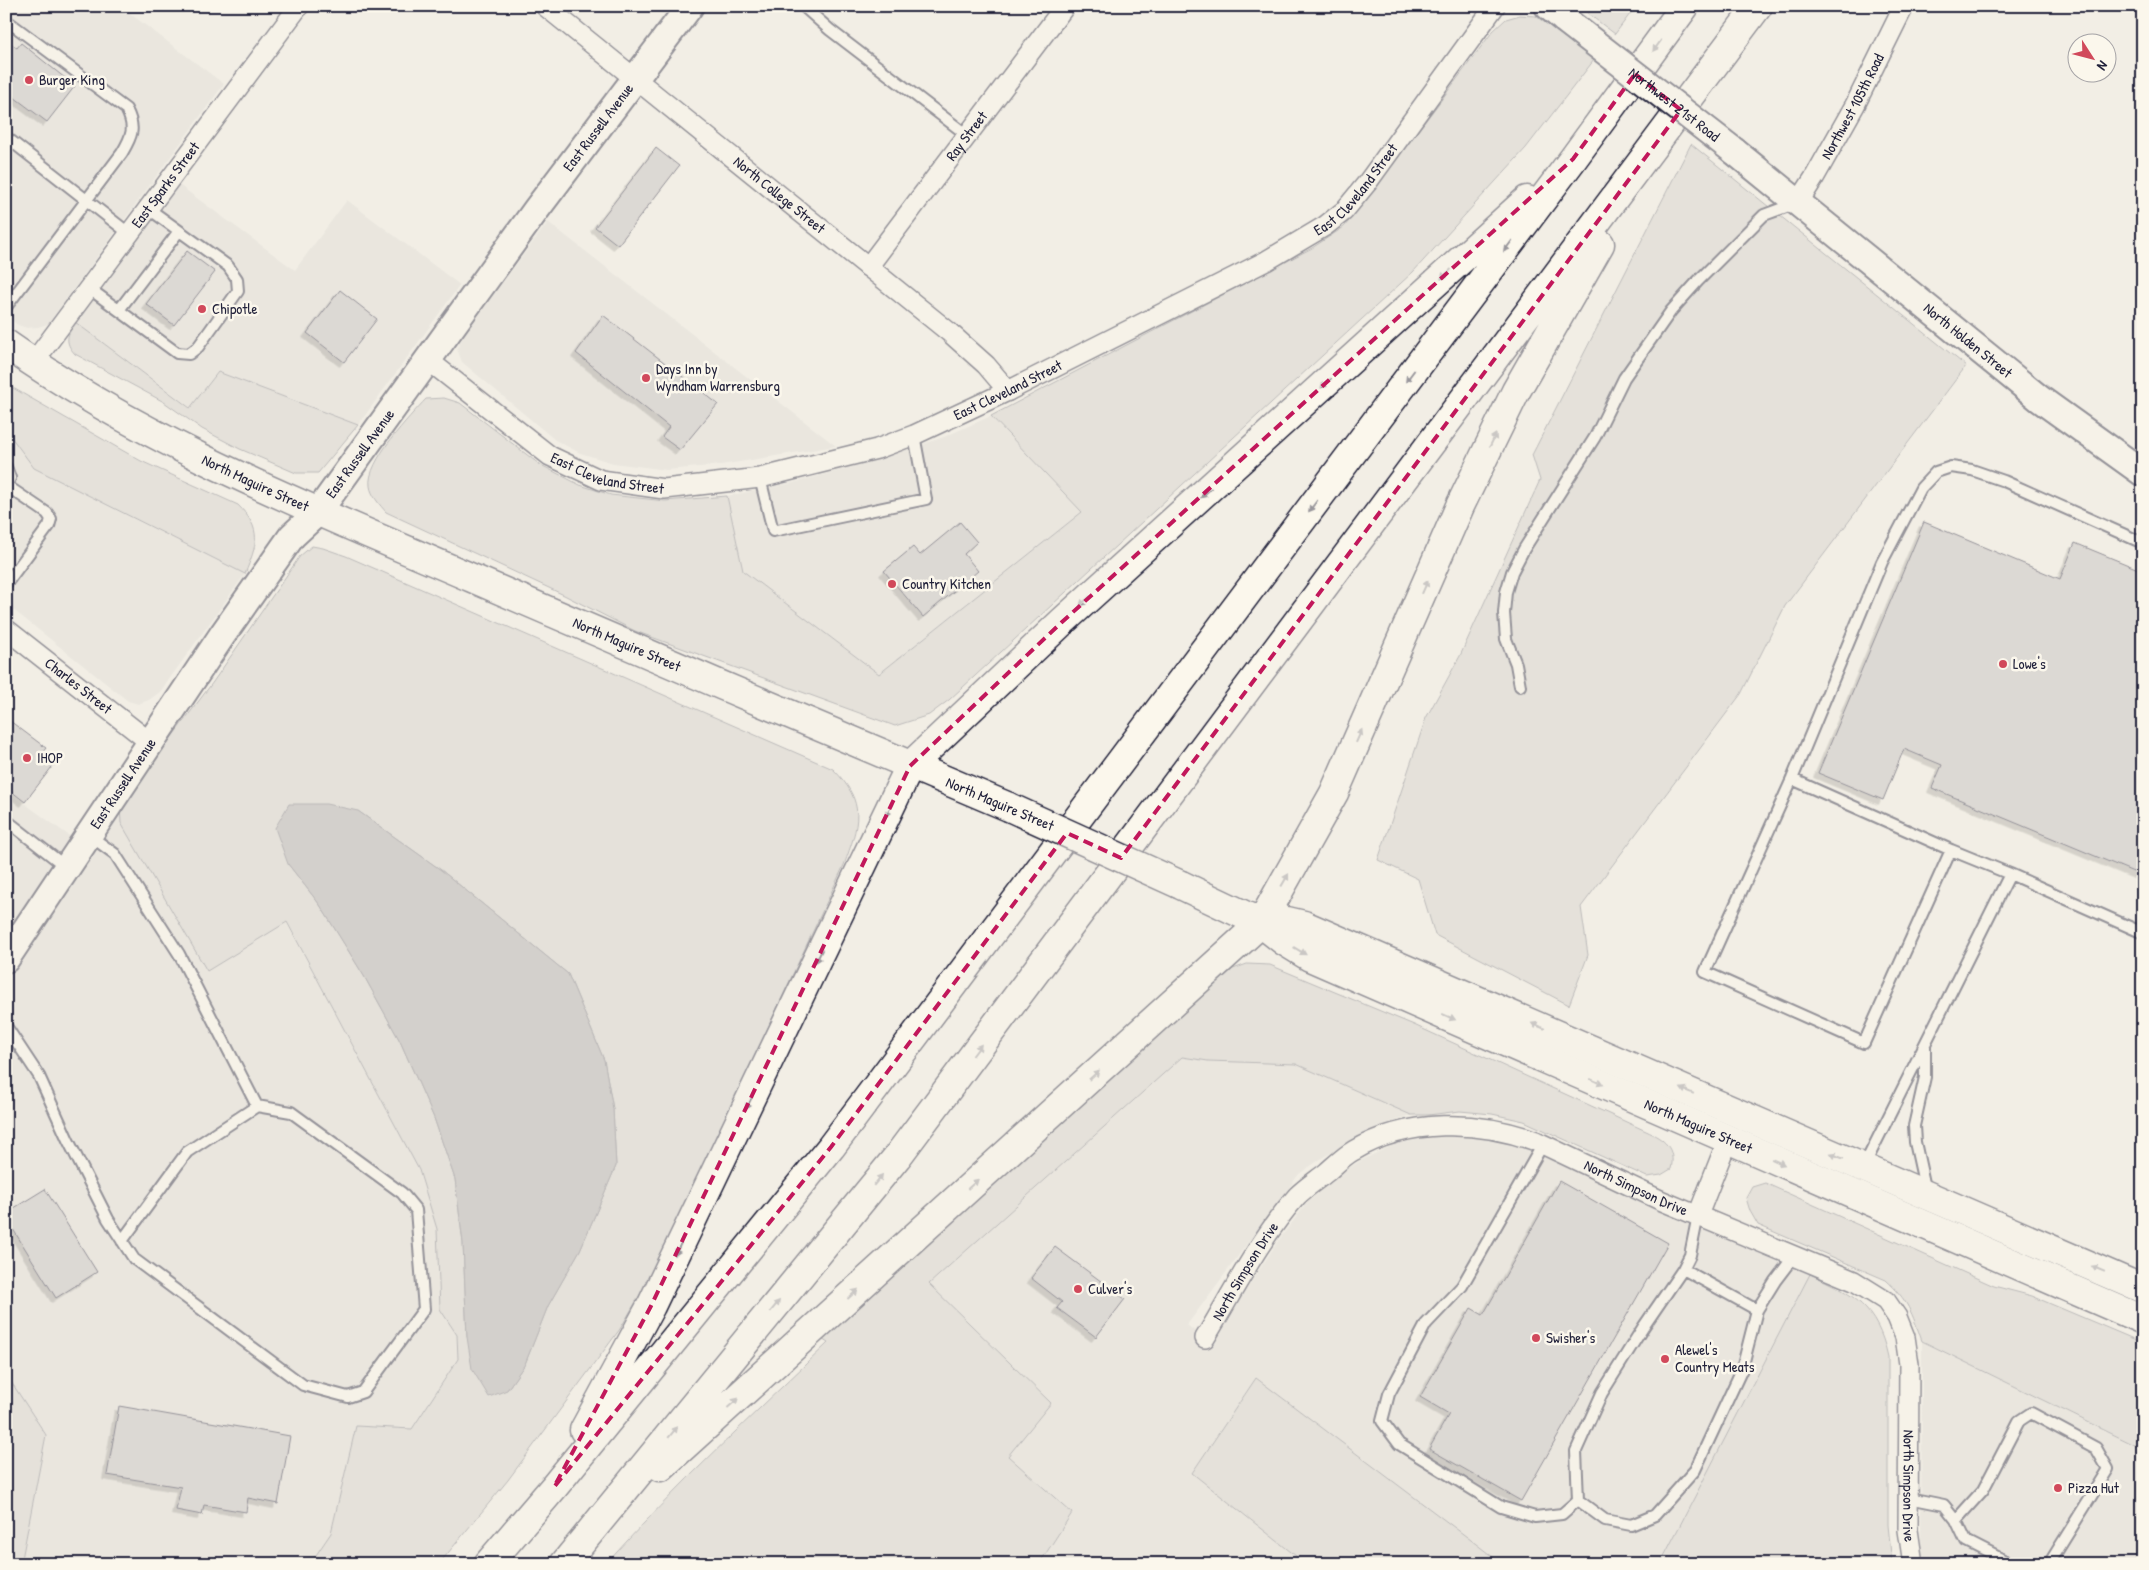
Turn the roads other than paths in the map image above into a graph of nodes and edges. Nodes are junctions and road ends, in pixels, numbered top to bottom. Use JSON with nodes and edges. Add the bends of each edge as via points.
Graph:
{"nodes":[{"id":1,"x":299,"y":6,"type":"edge"},
{"id":2,"x":545,"y":6,"type":"edge"},
{"id":3,"x":690,"y":6,"type":"edge"},
{"id":4,"x":803,"y":6,"type":"edge"},
{"id":5,"x":1495,"y":6,"type":"edge"},
{"id":6,"x":1685,"y":6,"type":"edge"},
{"id":7,"x":1758,"y":6,"type":"edge"},
{"id":8,"x":1904,"y":6,"type":"edge"},
{"id":9,"x":1056,"y":9,"type":"edge"},
{"id":10,"x":1557,"y":13,"type":"edge"},
{"id":11,"x":6,"y":20,"type":"edge"},
{"id":12,"x":636,"y":78,"type":"junction"},
{"id":13,"x":968,"y":135,"type":"junction"},
{"id":14,"x":6,"y":137,"type":"edge"},
{"id":15,"x":1659,"y":141,"type":"junction"},
{"id":16,"x":1573,"y":159,"type":"junction"},
{"id":17,"x":87,"y":199,"type":"junction"},
{"id":18,"x":1798,"y":203,"type":"junction"},
{"id":19,"x":150,"y":210,"type":"junction"},
{"id":20,"x":179,"y":231,"type":"junction"},
{"id":21,"x":131,"y":234,"type":"junction"},
{"id":22,"x":868,"y":267,"type":"junction"},
{"id":23,"x":90,"y":289,"type":"junction"},
{"id":24,"x":6,"y":307,"type":"edge"},
{"id":25,"x":119,"y":310,"type":"junction"},
{"id":26,"x":6,"y":344,"type":"edge"},
{"id":27,"x":428,"y":360,"type":"junction"},
{"id":28,"x":33,"y":363,"type":"junction"},
{"id":29,"x":1008,"y":391,"type":"junction"},
{"id":30,"x":914,"y":435,"type":"junction"},
{"id":31,"x":6,"y":467,"type":"edge"},
{"id":32,"x":2143,"y":473,"type":"edge"},
{"id":33,"x":760,"y":478,"type":"junction"},
{"id":34,"x":7,"y":486,"type":"edge"},
{"id":35,"x":318,"y":512,"type":"junction"},
{"id":36,"x":2143,"y":543,"type":"edge"},
{"id":37,"x":6,"y":584,"type":"edge"},
{"id":38,"x":6,"y":629,"type":"edge"},
{"id":39,"x":1520,"y":686,"type":"dead end"},
{"id":40,"x":150,"y":744,"type":"junction"},
{"id":41,"x":910,"y":766,"type":"junction"},
{"id":42,"x":1792,"y":779,"type":"junction"},
{"id":43,"x":6,"y":820,"type":"edge"},
{"id":44,"x":89,"y":835,"type":"junction"},
{"id":45,"x":1951,"y":850,"type":"junction"},
{"id":46,"x":67,"y":868,"type":"junction"},
{"id":47,"x":2010,"y":874,"type":"junction"},
{"id":48,"x":1261,"y":923,"type":"junction"},
{"id":49,"x":2143,"y":933,"type":"edge"},
{"id":50,"x":6,"y":959,"type":"edge"},
{"id":51,"x":6,"y":1026,"type":"edge"},
{"id":52,"x":1924,"y":1045,"type":"junction"},
{"id":53,"x":258,"y":1106,"type":"junction"},
{"id":54,"x":1728,"y":1139,"type":"junction"},
{"id":55,"x":1543,"y":1144,"type":"junction"},
{"id":56,"x":1863,"y":1167,"type":"junction"},
{"id":57,"x":1926,"y":1194,"type":"junction"},
{"id":58,"x":1698,"y":1215,"type":"junction"},
{"id":59,"x":122,"y":1240,"type":"junction"},
{"id":60,"x":1794,"y":1256,"type":"junction"},
{"id":61,"x":1684,"y":1269,"type":"junction"},
{"id":62,"x":2143,"y":1288,"type":"edge"},
{"id":63,"x":1757,"y":1310,"type":"junction"},
{"id":64,"x":2143,"y":1320,"type":"edge"},
{"id":65,"x":1205,"y":1338,"type":"dead end"},
{"id":66,"x":554,"y":1487,"type":"junction"},
{"id":67,"x":1909,"y":1498,"type":"junction"},
{"id":68,"x":1578,"y":1500,"type":"junction"},
{"id":69,"x":1956,"y":1520,"type":"junction"},
{"id":70,"x":593,"y":1530,"type":"junction"},
{"id":71,"x":488,"y":1564,"type":"edge"},
{"id":72,"x":564,"y":1564,"type":"edge"},
{"id":73,"x":1913,"y":1564,"type":"edge"},
{"id":74,"x":2011,"y":1564,"type":"edge"},
{"id":75,"x":2049,"y":1564,"type":"edge"}],
"edges":[{"from":1,"to":19,"type":"street","name":"East Sparks Street"},
{"from":2,"to":12,"type":"street","name":"North College Street"},
{"from":3,"to":12,"type":"street","name":"East Russell Avenue"},
{"from":4,"to":13,"type":"lane"},
{"from":5,"to":29,"type":"street","name":"East Cleveland Street","via":[[1344,211],[1266,261]]},
{"from":6,"to":16,"type":"main road","one_way":true},
{"from":7,"to":15,"type":"main road"},
{"from":8,"to":18,"type":"street","name":"Northwest 105th Road","via":[[1855,105]]},
{"from":9,"to":13,"type":"street","name":"Ray Street"},
{"from":10,"to":18,"type":"street","name":"Northwest 21st Road","bridge":true},
{"from":11,"to":17,"type":"lane","via":[[126,109],[133,122],[130,139],[122,153]]},
{"from":12,"to":22,"type":"street","name":"North College Street"},
{"from":12,"to":27,"type":"street","name":"East Russell Avenue"},
{"from":13,"to":22,"type":"street","name":"Ray Street"},
{"from":14,"to":17,"type":"lane"},
{"from":48,"to":15,"type":"main road","one_way":true,"via":[[1334,793],[1460,506],[1516,391]]},
{"from":70,"to":15,"type":"main road","one_way":true,"via":[[897,1157]]},
{"from":16,"to":41,"type":"main road","one_way":true,"via":[[1062,622]]},
{"from":16,"to":66,"type":"main road","one_way":true,"via":[[831,1148]]},
{"from":17,"to":21,"type":"lane"},
{"from":17,"to":24,"type":"lane"},
{"from":18,"to":32,"type":"street","name":"North Holden Street","via":[[2040,399]]},
{"from":18,"to":39,"type":"lane","via":[[1764,215],[1671,311],[1624,378],[1595,437],[1524,549],[1512,572],[1504,613],[1506,639]]},
{"from":19,"to":20,"type":"lane"},
{"from":19,"to":21,"type":"street","name":"East Sparks Street"},
{"from":20,"to":25,"type":"lane"},
{"from":20,"to":25,"type":"lane","via":[[228,266],[237,279],[238,291],[198,347],[189,354],[177,353]]},
{"from":21,"to":23,"type":"street","name":"East Sparks Street"},
{"from":22,"to":29,"type":"street","name":"North College Street","via":[[986,365]]},
{"from":23,"to":25,"type":"lane"},
{"from":23,"to":28,"type":"street","name":"East Sparks Street"},
{"from":26,"to":28,"type":"main road","name":"North Maguire Street"},
{"from":27,"to":33,"type":"street","name":"East Cleveland Street","via":[[550,456],[601,480],[664,489]]},
{"from":27,"to":35,"type":"street","name":"East Russell Avenue"},
{"from":28,"to":35,"type":"main road","name":"North Maguire Street","via":[[142,428]]},
{"from":29,"to":30,"type":"street","name":"East Cleveland Street"},
{"from":30,"to":33,"type":"street","name":"East Cleveland Street","via":[[877,449]]},
{"from":30,"to":33,"type":"lane","via":[[926,500],[773,531]]},
{"from":31,"to":34,"type":"lane","via":[[10,478]]},
{"from":34,"to":37,"type":"lane","via":[[51,519]]},
{"from":35,"to":40,"type":"street","name":"East Russell Avenue","via":[[292,536]]},
{"from":35,"to":41,"type":"main road","name":"North Maguire Street"},
{"from":36,"to":42,"type":"lane","via":[[1972,470],[1951,467],[1936,472],[1921,488],[1882,562]]},
{"from":38,"to":40,"type":"street","name":"Charles Street"},
{"from":40,"to":44,"type":"street","name":"East Russell Avenue"},
{"from":41,"to":48,"type":"main road","name":"North Maguire Street","bridge":true,"via":[[1009,807]]},
{"from":41,"to":66,"type":"main road","one_way":true,"via":[[651,1306]]},
{"from":42,"to":45,"type":"lane"},
{"from":42,"to":45,"type":"lane","via":[[1706,972],[1864,1043]]},
{"from":43,"to":46,"type":"lane"},
{"from":44,"to":46,"type":"street","name":"East Russell Avenue"},
{"from":44,"to":53,"type":"lane","via":[[115,854],[179,954]]},
{"from":45,"to":47,"type":"lane"},
{"from":46,"to":50,"type":"street","name":"East Russell Avenue"},
{"from":47,"to":49,"type":"lane"},
{"from":47,"to":52,"type":"lane"},
{"from":48,"to":54,"type":"main road","name":"North Maguire Street","one_way":true,"via":[[1310,957]]},
{"from":56,"to":48,"type":"main road","name":"North Maguire Street","one_way":true,"via":[[1304,925],[1287,920]]},
{"from":70,"to":48,"type":"main road","one_way":true},
{"from":51,"to":59,"type":"lane","via":[[39,1076],[68,1140]]},
{"from":52,"to":56,"type":"lane"},
{"from":52,"to":57,"type":"lane","via":[[1925,1077],[1914,1126],[1914,1142]]},
{"from":53,"to":59,"type":"lane","via":[[187,1152]]},
{"from":53,"to":59,"type":"lane","via":[[291,1112],[402,1193],[416,1210],[424,1309],[363,1392],[348,1397],[303,1385],[134,1259]]},
{"from":54,"to":58,"type":"street"},
{"from":54,"to":64,"type":"main road","name":"North Maguire Street","one_way":true},
{"from":55,"to":58,"type":"street","name":"North Simpson Drive"},
{"from":55,"to":65,"type":"street","name":"North Simpson Drive","via":[[1515,1133],[1450,1125],[1419,1126],[1353,1151],[1299,1194],[1280,1217]]},
{"from":55,"to":68,"type":"lane","via":[[1462,1286],[1426,1324],[1389,1394],[1382,1420],[1399,1444],[1501,1507],[1535,1517],[1562,1514]]},
{"from":56,"to":57,"type":"main road","name":"North Maguire Street"},
{"from":62,"to":57,"type":"main road","name":"North Maguire Street","one_way":true},
{"from":58,"to":60,"type":"street","name":"North Simpson Drive"},
{"from":58,"to":61,"type":"lane"},
{"from":60,"to":63,"type":"lane"},
{"from":60,"to":67,"type":"street","name":"North Simpson Drive","via":[[1854,1281],[1886,1301],[1897,1317],[1905,1338],[1909,1364]]},
{"from":61,"to":63,"type":"lane"},
{"from":61,"to":68,"type":"lane","via":[[1602,1393],[1576,1451]]},
{"from":63,"to":68,"type":"lane","via":[[1742,1369],[1694,1470],[1655,1515],[1631,1525],[1605,1520]]},
{"from":66,"to":71,"type":"main road"},
{"from":67,"to":69,"type":"lane","via":[[1944,1505]]},
{"from":67,"to":73,"type":"street","name":"North Simpson Drive","via":[[1908,1530]]},
{"from":69,"to":74,"type":"lane","via":[[1966,1541]]},
{"from":69,"to":75,"type":"lane","via":[[1983,1490],[2019,1421],[2031,1413],[2096,1448],[2108,1469]]},
{"from":70,"to":72,"type":"main road"}]}
